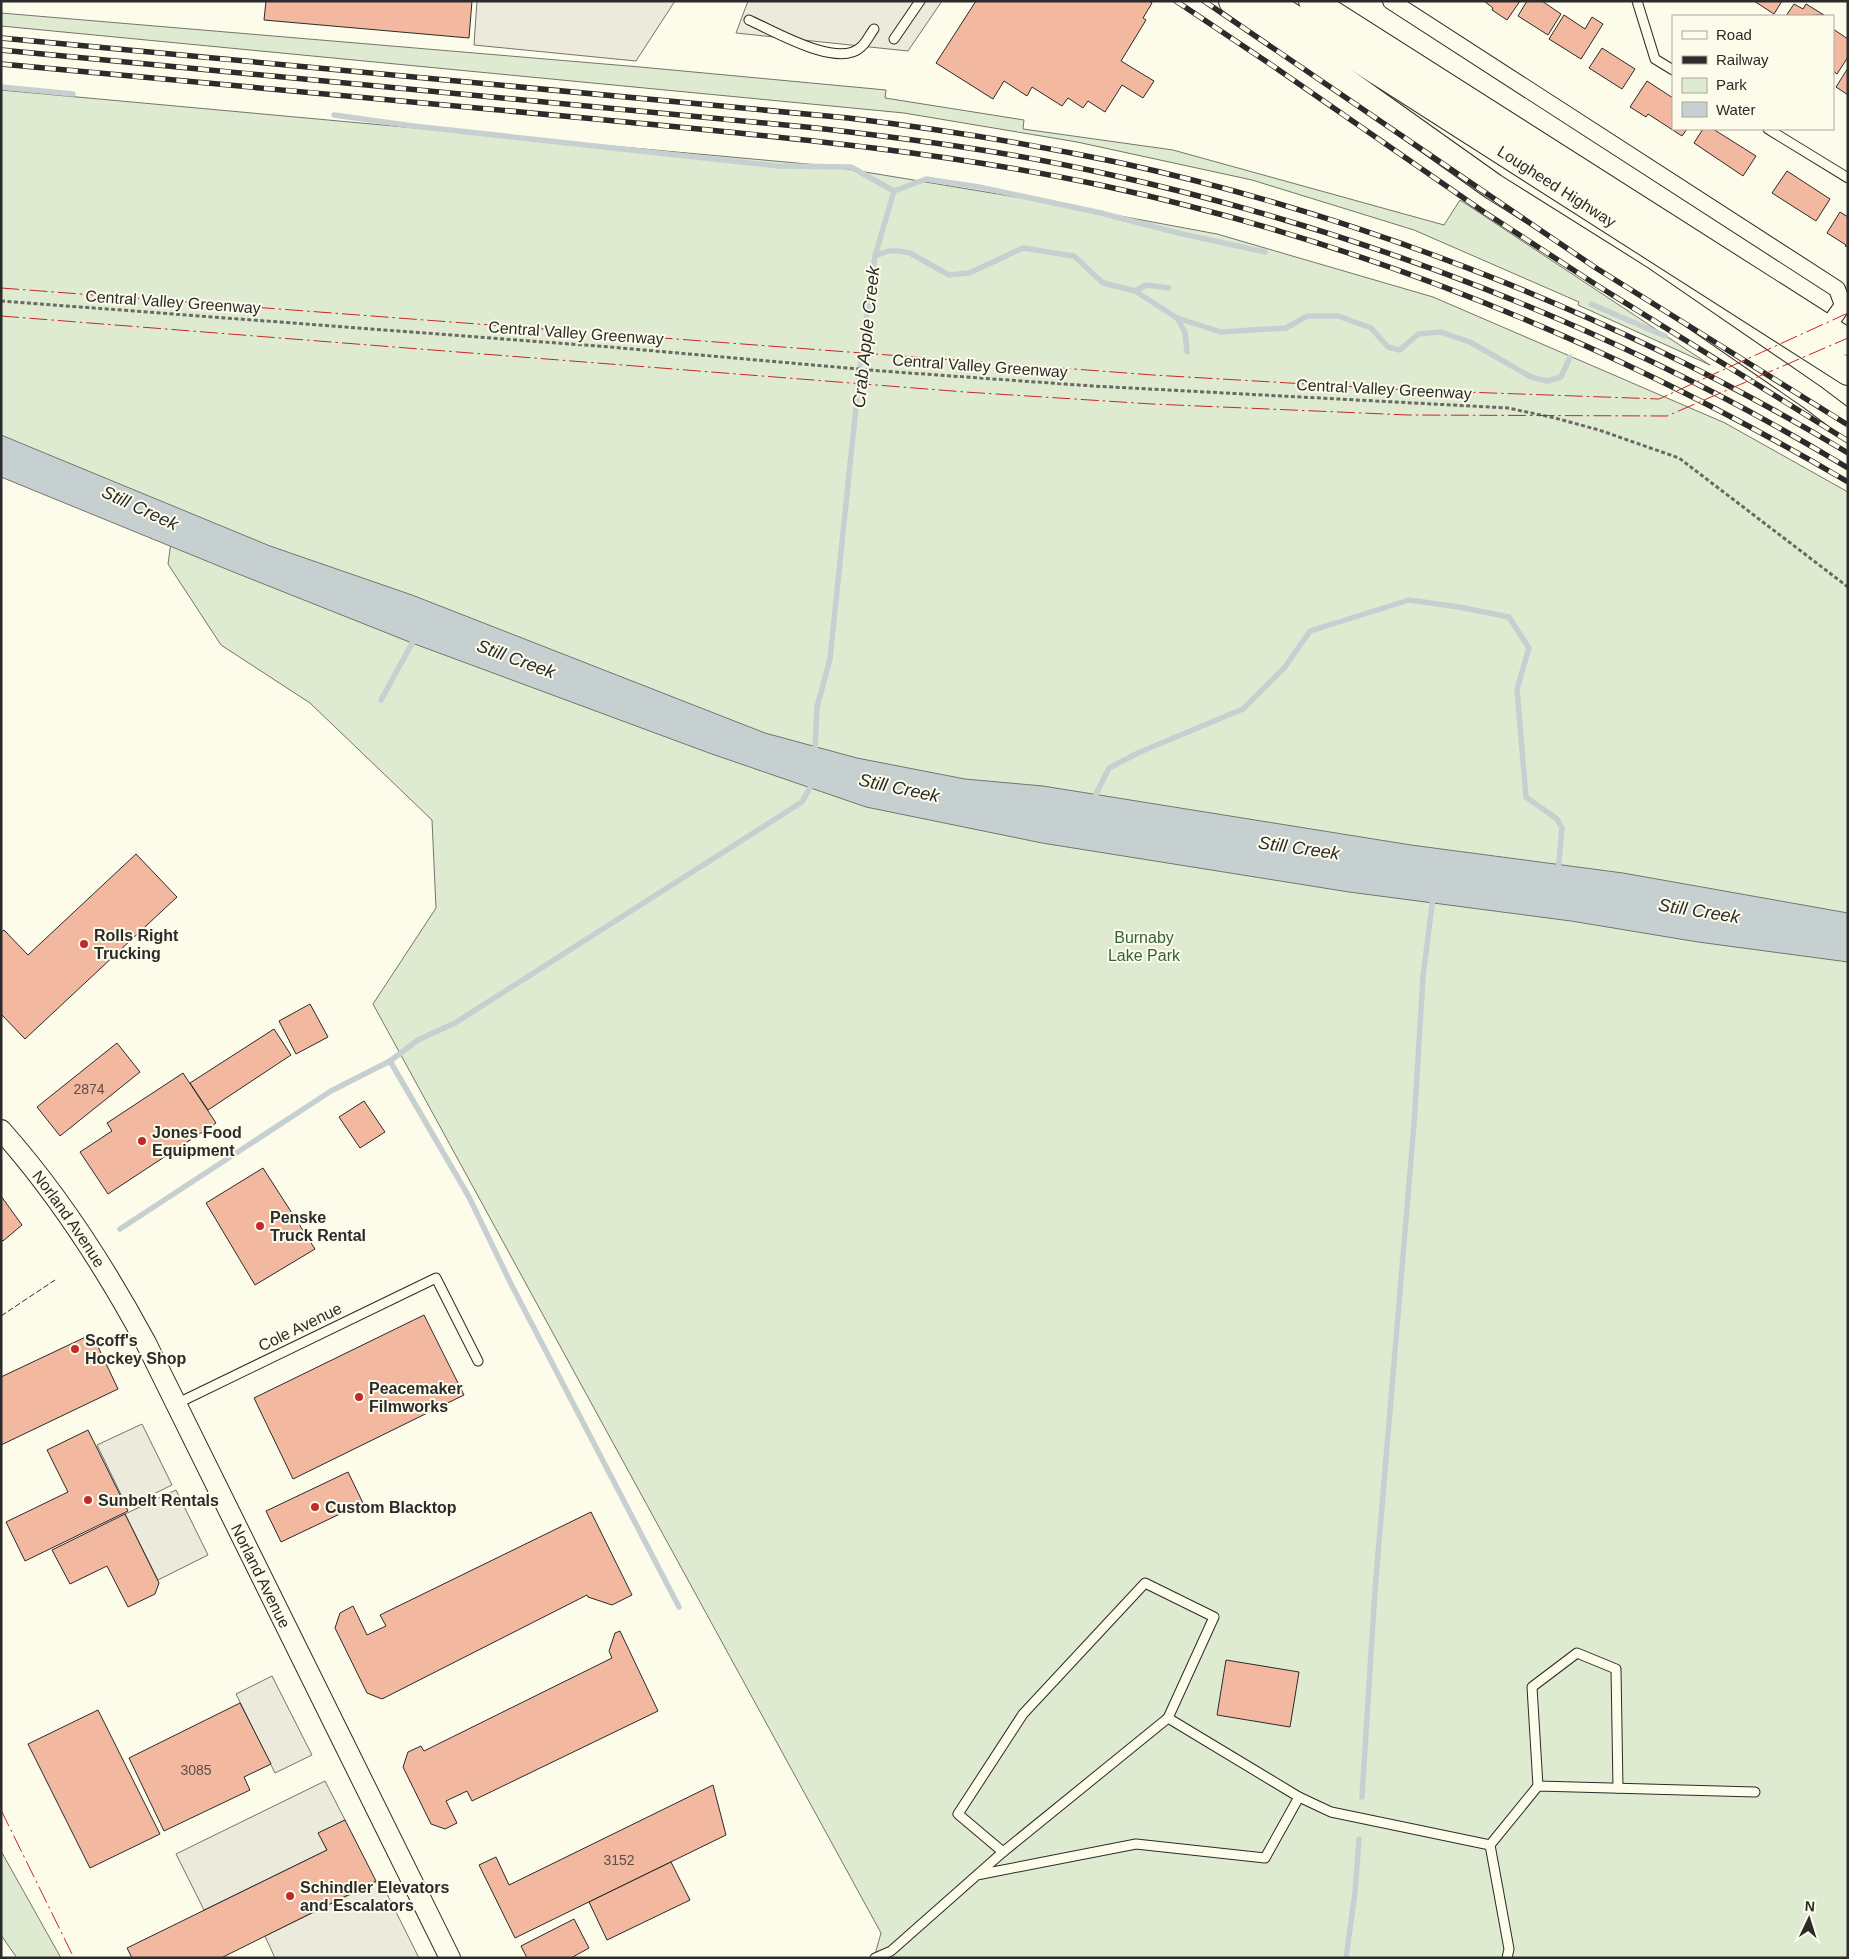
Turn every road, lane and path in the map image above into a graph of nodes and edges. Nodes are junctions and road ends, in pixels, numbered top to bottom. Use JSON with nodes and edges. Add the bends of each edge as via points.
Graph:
{"nodes":[{"id":1,"x":920,"y":1,"type":"edge"},
{"id":2,"x":1232,"y":1,"type":"edge"},
{"id":3,"x":1266,"y":1,"type":"edge"},
{"id":4,"x":1312,"y":1,"type":"edge"},
{"id":5,"x":1391,"y":1,"type":"edge"},
{"id":6,"x":1637,"y":1,"type":"edge"},
{"id":7,"x":750,"y":20,"type":"dead end"},
{"id":8,"x":874,"y":28,"type":"dead end"},
{"id":9,"x":894,"y":39,"type":"dead end"},
{"id":10,"x":1672,"y":69,"type":"edge"},
{"id":11,"x":1770,"y":130,"type":"edge"},
{"id":12,"x":1848,"y":178,"type":"edge"},
{"id":13,"x":1,"y":301,"type":"edge"},
{"id":14,"x":1826,"y":329,"type":"junction"},
{"id":15,"x":1848,"y":342,"type":"edge"},
{"id":16,"x":1848,"y":372,"type":"edge"},
{"id":17,"x":1848,"y":424,"type":"edge"},
{"id":18,"x":1848,"y":587,"type":"edge"},
{"id":19,"x":1,"y":1130,"type":"edge"},
{"id":20,"x":478,"y":1361,"type":"dead end"},
{"id":21,"x":176,"y":1404,"type":"junction"},
{"id":22,"x":1168,"y":1718,"type":"junction"},
{"id":23,"x":1538,"y":1786,"type":"junction"},
{"id":24,"x":1618,"y":1788,"type":"junction"},
{"id":25,"x":1755,"y":1792,"type":"dead end"},
{"id":26,"x":1299,"y":1797,"type":"junction"},
{"id":27,"x":1490,"y":1845,"type":"junction"},
{"id":28,"x":1003,"y":1852,"type":"junction"},
{"id":29,"x":977,"y":1875,"type":"junction"},
{"id":30,"x":450,"y":1958,"type":"edge"},
{"id":31,"x":875,"y":1958,"type":"edge"},
{"id":32,"x":1507,"y":1958,"type":"edge"}],
"edges":[{"from":1,"to":9,"type":"lane"},
{"from":2,"to":17,"type":"main road","via":[[1494,187],[1639,278]]},
{"from":3,"to":16,"type":"main road","name":"Lougheed Highway"},
{"from":4,"to":14,"type":"main road","name":"Lougheed Highway"},
{"from":5,"to":14,"type":"street","via":[[1837,289],[1843,305]]},
{"from":6,"to":10,"type":"lane","via":[[1655,59]]},
{"from":7,"to":8,"type":"lane","via":[[818,51],[844,54],[860,48]]},
{"from":11,"to":12,"type":"lane"},
{"from":13,"to":18,"type":"path","name":"Central Valley Greenway","via":[[881,371],[1508,408],[1555,418],[1679,458]]},
{"from":14,"to":15,"type":"main road","name":"Lougheed Highway"},
{"from":19,"to":21,"type":"street","name":"Norland Avenue","via":[[63,1208],[116,1287]]},
{"from":20,"to":21,"type":"lane","name":"Cole Avenue","via":[[436,1278]]},
{"from":21,"to":30,"type":"street","name":"Norland Avenue"},
{"from":22,"to":26,"type":"lane"},
{"from":22,"to":28,"type":"lane"},
{"from":22,"to":28,"type":"lane","via":[[1214,1617],[1145,1583],[1023,1714],[958,1814]]},
{"from":23,"to":24,"type":"lane"},
{"from":23,"to":24,"type":"lane","via":[[1532,1687],[1577,1652],[1616,1669]]},
{"from":23,"to":27,"type":"lane"},
{"from":24,"to":25,"type":"lane"},
{"from":26,"to":27,"type":"lane","via":[[1331,1812]]},
{"from":26,"to":29,"type":"lane","via":[[1265,1858],[1136,1844]]},
{"from":27,"to":32,"type":"lane","via":[[1509,1949]]},
{"from":28,"to":29,"type":"lane"},
{"from":29,"to":31,"type":"lane","via":[[891,1951]]}]}
